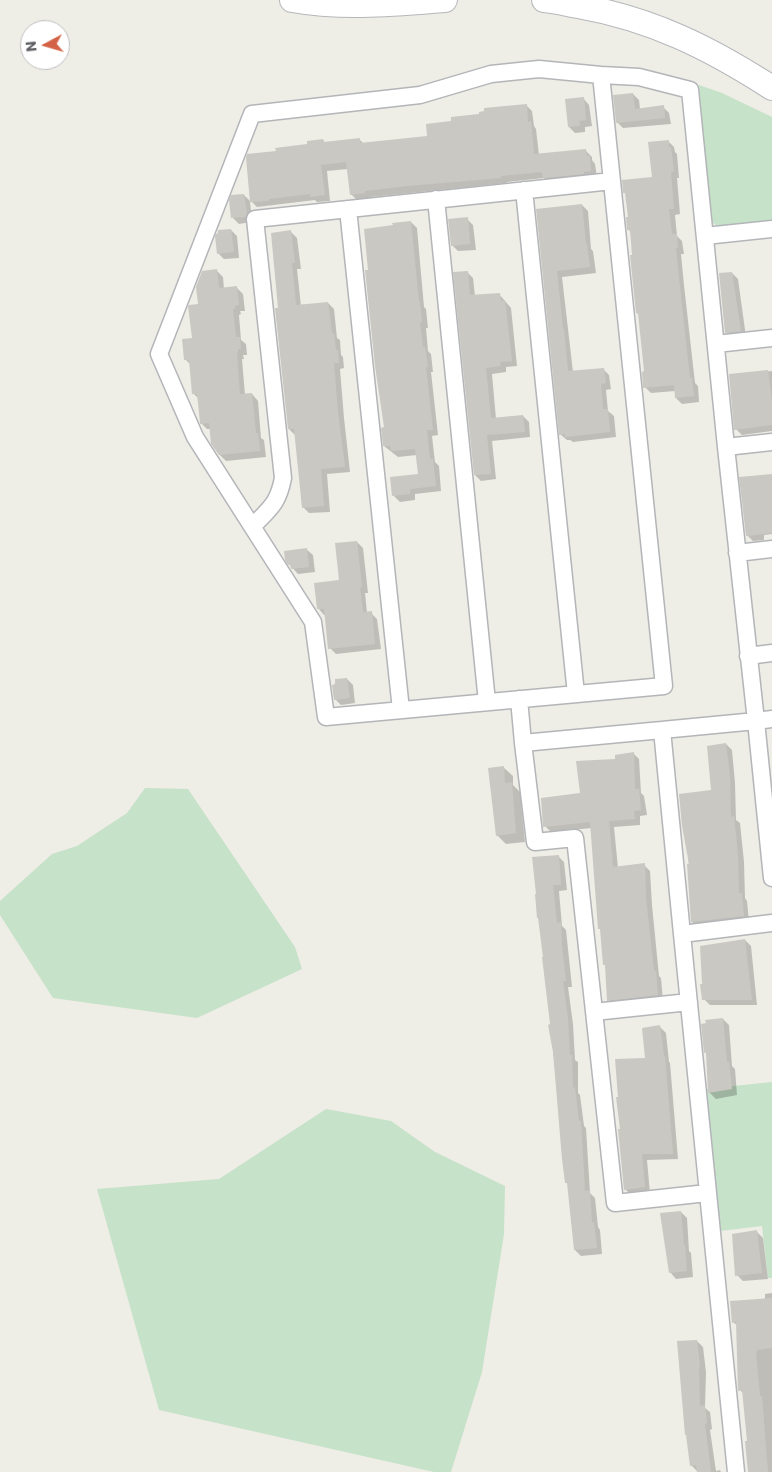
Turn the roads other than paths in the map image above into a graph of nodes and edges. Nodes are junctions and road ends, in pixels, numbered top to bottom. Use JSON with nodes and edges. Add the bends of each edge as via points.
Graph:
{"nodes":[{"id":1,"x":292,"y":0,"type":"edge"},
{"id":2,"x":445,"y":0,"type":"edge"},
{"id":3,"x":544,"y":0,"type":"edge"},
{"id":4,"x":601,"y":75,"type":"junction"},
{"id":5,"x":772,"y":88,"type":"edge"},
{"id":6,"x":612,"y":181,"type":"junction"},
{"id":7,"x":524,"y":190,"type":"junction"},
{"id":8,"x":436,"y":199,"type":"junction"},
{"id":9,"x":348,"y":209,"type":"junction"},
{"id":10,"x":772,"y":229,"type":"edge"},
{"id":11,"x":705,"y":236,"type":"junction"},
{"id":12,"x":772,"y":338,"type":"edge"},
{"id":13,"x":716,"y":344,"type":"junction"},
{"id":14,"x":772,"y":442,"type":"edge"},
{"id":15,"x":726,"y":447,"type":"junction"},
{"id":16,"x":253,"y":526,"type":"junction"},
{"id":17,"x":772,"y":549,"type":"edge"},
{"id":18,"x":737,"y":553,"type":"junction"},
{"id":19,"x":772,"y":653,"type":"edge"},
{"id":20,"x":748,"y":656,"type":"junction"},
{"id":21,"x":576,"y":694,"type":"junction"},
{"id":22,"x":519,"y":699,"type":"junction"},
{"id":23,"x":488,"y":702,"type":"junction"},
{"id":24,"x":401,"y":710,"type":"junction"},
{"id":25,"x":764,"y":720,"type":"edge"},
{"id":26,"x":662,"y":730,"type":"junction"},
{"id":27,"x":523,"y":743,"type":"junction"},
{"id":28,"x":769,"y":821,"type":"edge"},
{"id":29,"x":772,"y":878,"type":"edge"},
{"id":30,"x":772,"y":923,"type":"edge"},
{"id":31,"x":682,"y":934,"type":"junction"},
{"id":32,"x":689,"y":1002,"type":"junction"},
{"id":33,"x":594,"y":1012,"type":"junction"},
{"id":34,"x":707,"y":1193,"type":"junction"},
{"id":35,"x":736,"y":1472,"type":"edge"}],
"edges":[{"from":1,"to":2,"type":"street","via":[[367,6]]},
{"from":3,"to":5,"type":"street","via":[[601,10],[647,24],[693,42]]},
{"from":4,"to":6,"type":"street"},
{"from":4,"to":11,"type":"street","via":[[639,77],[690,90]]},
{"from":4,"to":16,"type":"street","via":[[539,69],[491,74],[420,95],[252,114],[159,354],[195,437]]},
{"from":6,"to":7,"type":"street"},
{"from":6,"to":21,"type":"street","via":[[664,686]]},
{"from":7,"to":8,"type":"street"},
{"from":7,"to":21,"type":"street"},
{"from":8,"to":9,"type":"street"},
{"from":8,"to":23,"type":"street"},
{"from":9,"to":16,"type":"street","via":[[255,220],[283,478],[275,503]]},
{"from":9,"to":24,"type":"street"},
{"from":10,"to":11,"type":"street"},
{"from":11,"to":13,"type":"street"},
{"from":12,"to":13,"type":"street"},
{"from":13,"to":15,"type":"street"},
{"from":14,"to":15,"type":"street"},
{"from":15,"to":18,"type":"street"},
{"from":16,"to":24,"type":"street","via":[[313,622],[326,717]]},
{"from":17,"to":18,"type":"street"},
{"from":18,"to":20,"type":"street"},
{"from":19,"to":20,"type":"street"},
{"from":20,"to":25,"type":"street"},
{"from":21,"to":22,"type":"street"},
{"from":22,"to":23,"type":"street"},
{"from":22,"to":27,"type":"street"},
{"from":23,"to":24,"type":"street"},
{"from":25,"to":26,"type":"street"},
{"from":25,"to":28,"type":"street"},
{"from":26,"to":27,"type":"street"},
{"from":26,"to":31,"type":"street"},
{"from":27,"to":33,"type":"street","via":[[535,842],[575,838]]},
{"from":28,"to":29,"type":"street"},
{"from":30,"to":31,"type":"street"},
{"from":31,"to":32,"type":"street"},
{"from":32,"to":33,"type":"street"},
{"from":32,"to":34,"type":"street"},
{"from":33,"to":34,"type":"street","via":[[615,1203]]},
{"from":34,"to":35,"type":"street"}]}
